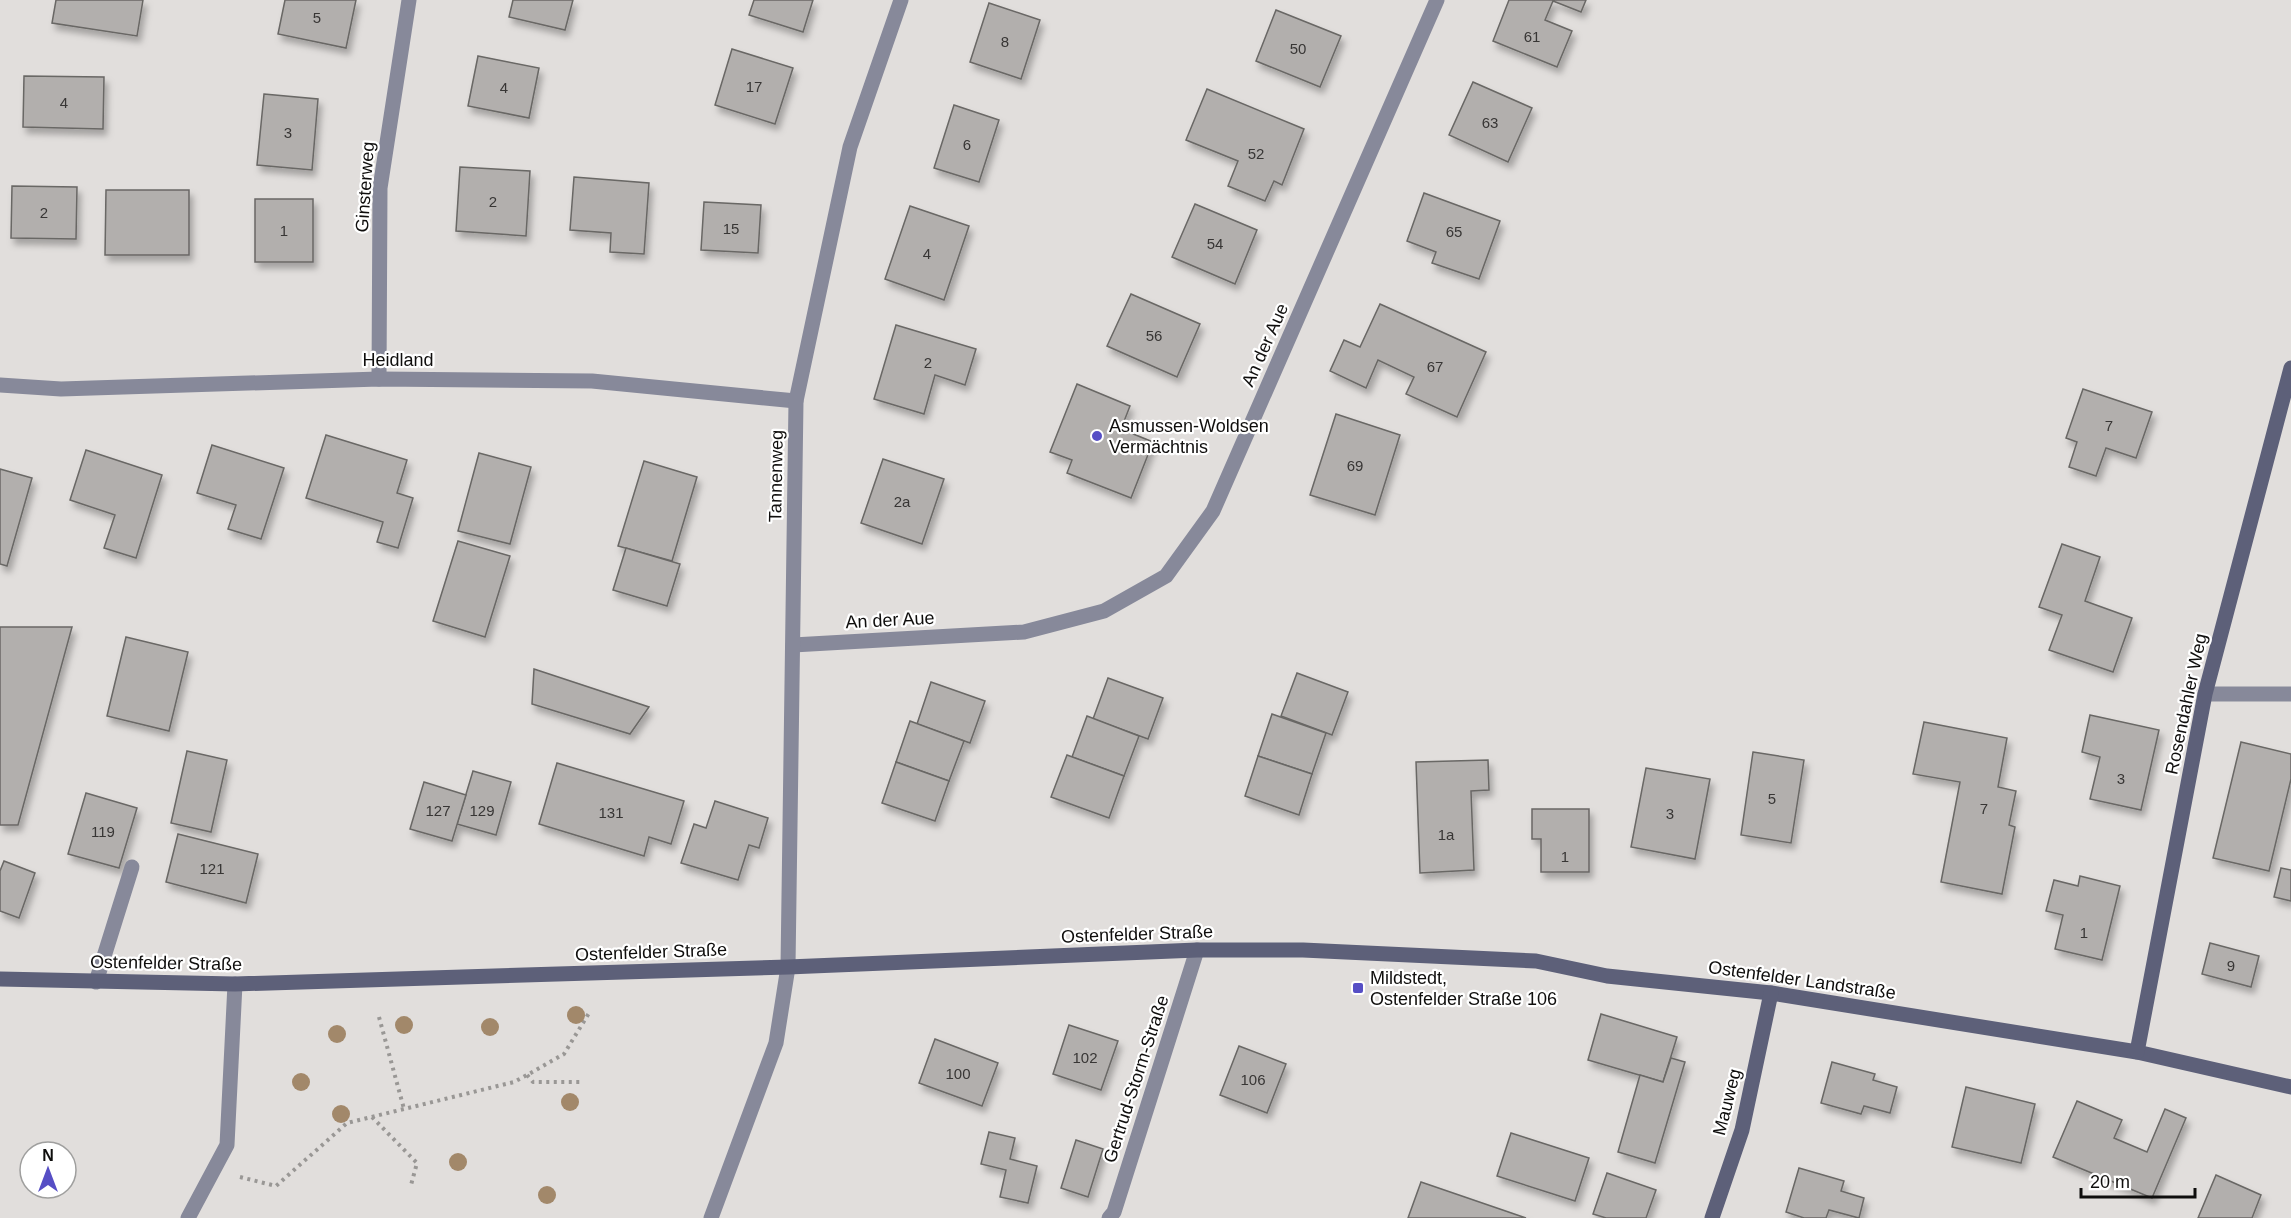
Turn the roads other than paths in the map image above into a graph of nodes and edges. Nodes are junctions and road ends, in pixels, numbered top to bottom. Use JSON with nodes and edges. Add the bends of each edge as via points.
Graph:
{"nodes":[{"id":1,"x":409,"y":0,"type":"edge"},
{"id":2,"x":901,"y":0,"type":"edge"},
{"id":3,"x":1437,"y":0,"type":"edge"},
{"id":4,"x":2291,"y":368,"type":"edge"},
{"id":5,"x":379,"y":379,"type":"junction"},
{"id":6,"x":0,"y":385,"type":"edge"},
{"id":7,"x":796,"y":400,"type":"junction"},
{"id":8,"x":793,"y":645,"type":"junction"},
{"id":9,"x":2205,"y":694,"type":"junction"},
{"id":10,"x":2291,"y":694,"type":"edge"},
{"id":11,"x":132,"y":867,"type":"dead end"},
{"id":12,"x":1197,"y":950,"type":"junction"},
{"id":13,"x":1303,"y":950,"type":"joint"},
{"id":14,"x":788,"y":967,"type":"junction"},
{"id":15,"x":0,"y":979,"type":"edge"},
{"id":16,"x":96,"y":982,"type":"junction"},
{"id":17,"x":235,"y":984,"type":"junction"},
{"id":18,"x":1771,"y":993,"type":"junction"},
{"id":19,"x":2137,"y":1052,"type":"junction"},
{"id":20,"x":2291,"y":1088,"type":"edge"},
{"id":21,"x":188,"y":1218,"type":"edge"},
{"id":22,"x":711,"y":1218,"type":"edge"},
{"id":23,"x":1109,"y":1218,"type":"edge"},
{"id":24,"x":1712,"y":1218,"type":"edge"}],
"edges":[{"from":1,"to":5,"type":"street","name":"Ginsterweg","via":[[381,188]]},
{"from":2,"to":7,"type":"street","name":"Tannenweg","via":[[850,147]]},
{"from":3,"to":8,"type":"street","name":"An der Aue","via":[[1213,511],[1166,576],[1104,611],[1024,632]]},
{"from":4,"to":9,"type":"main road","name":"Rosendahler Weg"},
{"from":5,"to":6,"type":"street","name":"Heidland","via":[[61,389]]},
{"from":5,"to":7,"type":"street","name":"Heidland","via":[[592,381]]},
{"from":7,"to":8,"type":"street","name":"Tannenweg"},
{"from":8,"to":14,"type":"street","name":"Tannenweg"},
{"from":9,"to":10,"type":"street"},
{"from":9,"to":19,"type":"main road","name":"Rosendahler Weg"},
{"from":11,"to":16,"type":"street"},
{"from":12,"to":13,"type":"main road","name":"Ostenfelder Straße"},
{"from":12,"to":14,"type":"main road","name":"Ostenfelder Straße"},
{"from":12,"to":23,"type":"street","name":"Gertrud-Storm-Straße"},
{"from":13,"to":18,"type":"main road","name":"Ostenfelder Landstraße","via":[[1536,961],[1607,976]]},
{"from":14,"to":17,"type":"main road","name":"Ostenfelder Straße"},
{"from":14,"to":22,"type":"street","name":"Tannenweg","via":[[776,1043]]},
{"from":15,"to":16,"type":"main road","name":"Ostenfelder Straße"},
{"from":16,"to":17,"type":"main road","name":"Ostenfelder Straße"},
{"from":17,"to":21,"type":"street","via":[[227,1145]]},
{"from":18,"to":19,"type":"main road","name":"Ostenfelder Landstraße"},
{"from":18,"to":24,"type":"main road","name":"Mauweg","via":[[1742,1130]]},
{"from":19,"to":20,"type":"main road","name":"Ostenfelder Landstraße"}]}
